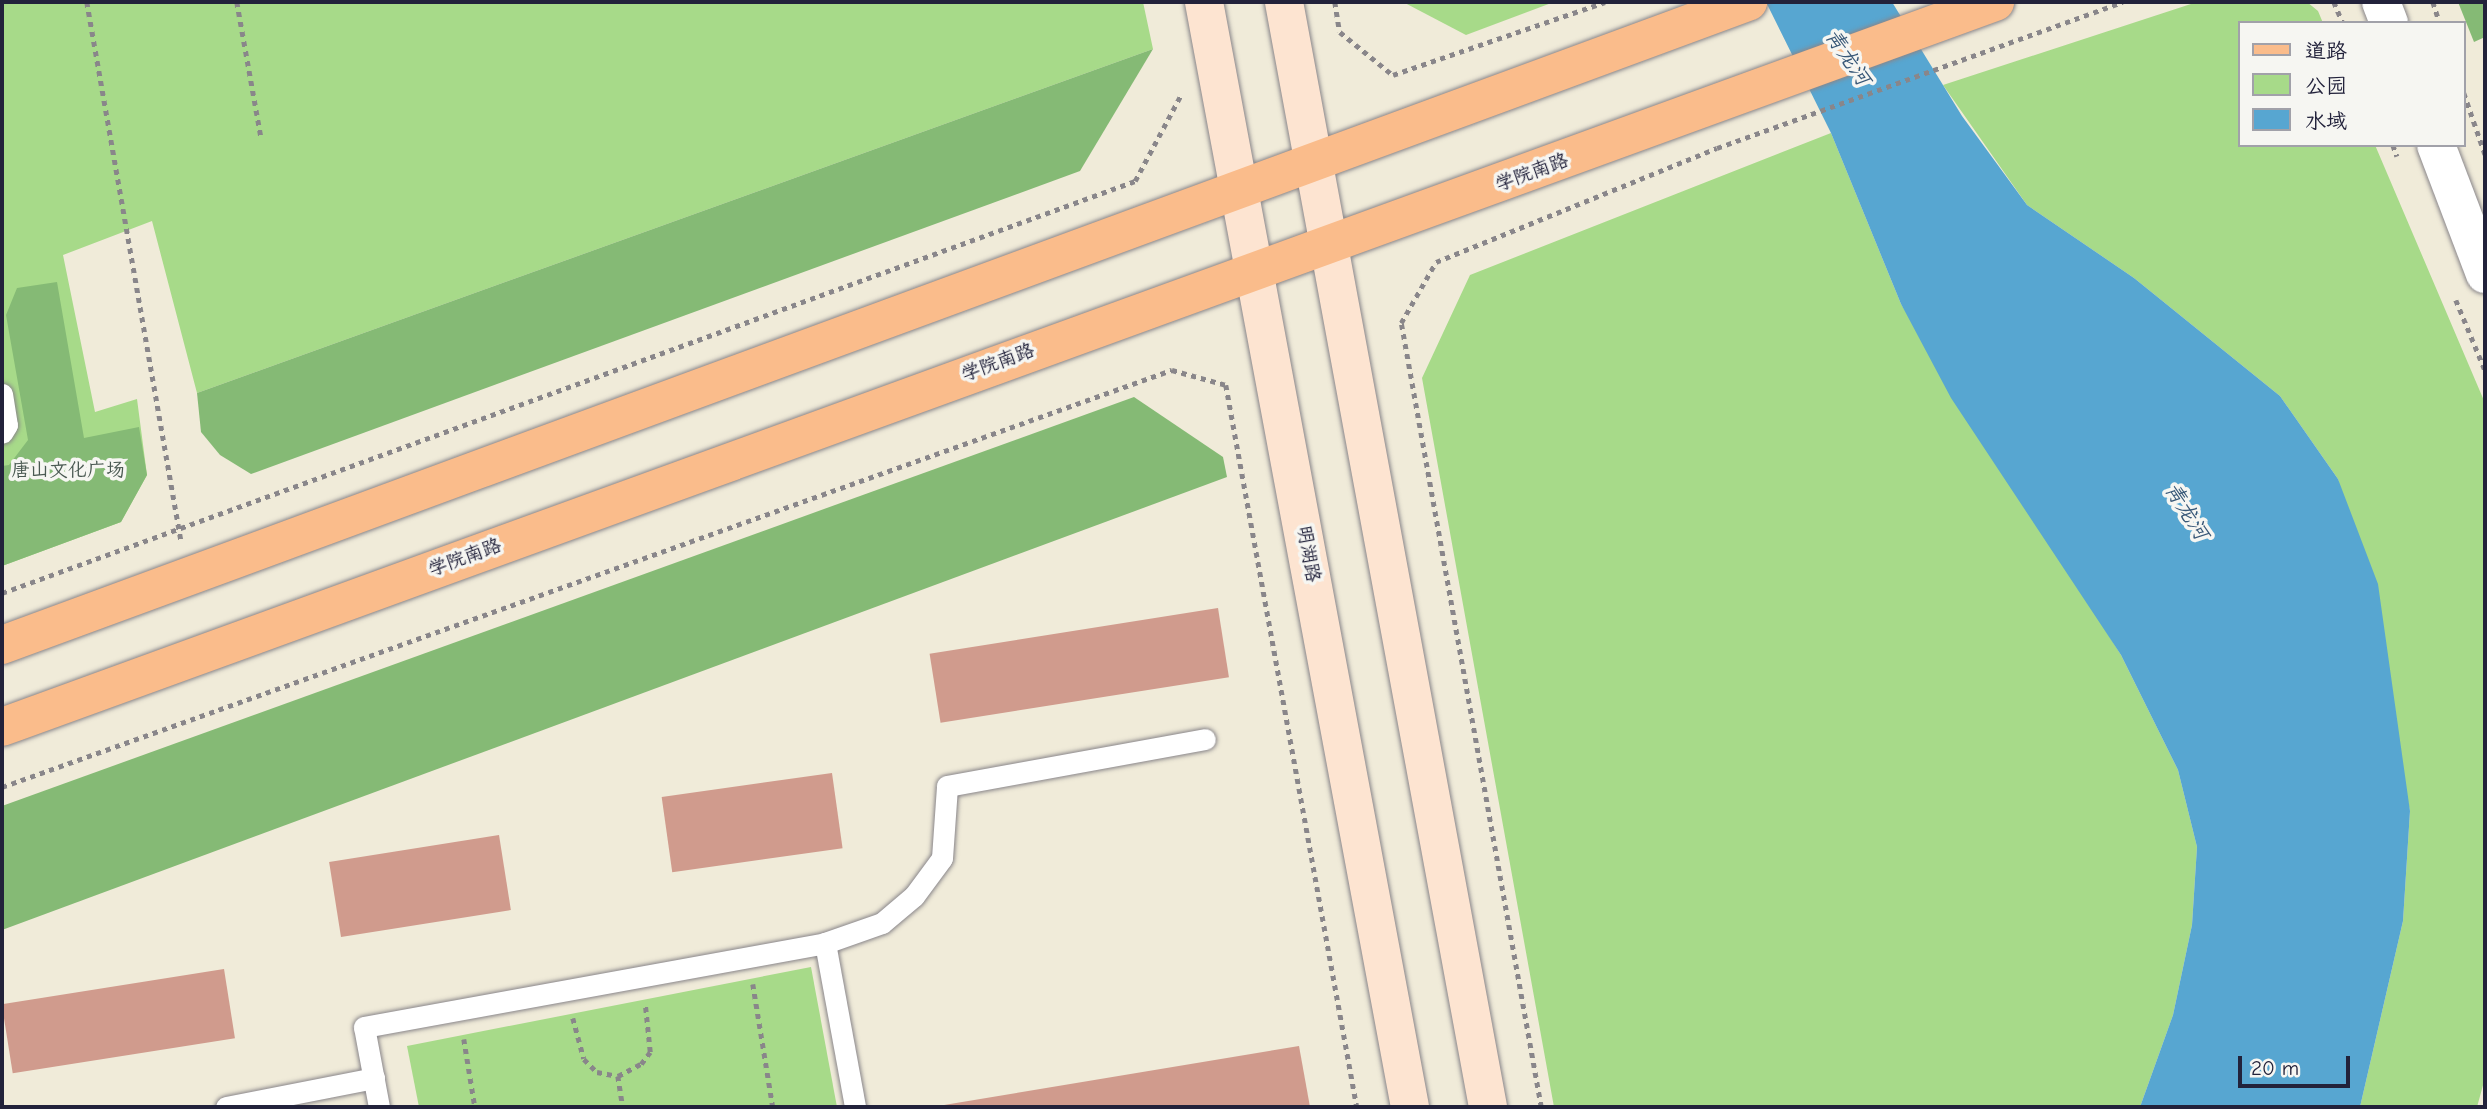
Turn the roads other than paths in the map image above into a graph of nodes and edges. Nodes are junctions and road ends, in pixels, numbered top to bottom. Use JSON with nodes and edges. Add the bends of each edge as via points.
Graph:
{"nodes":[{"id":1,"x":1204,"y":2,"type":"edge"},
{"id":2,"x":1284,"y":2,"type":"edge"},
{"id":3,"x":2381,"y":2,"type":"edge"},
{"id":4,"x":1731,"y":7,"type":"edge"},
{"id":5,"x":1980,"y":7,"type":"edge"},
{"id":6,"x":2388,"y":21,"type":"edge"},
{"id":7,"x":2437,"y":147,"type":"edge"},
{"id":8,"x":1315,"y":162,"type":"junction"},
{"id":9,"x":1239,"y":192,"type":"junction"},
{"id":10,"x":1331,"y":245,"type":"junction"},
{"id":11,"x":1255,"y":269,"type":"junction"},
{"id":12,"x":2485,"y":274,"type":"edge"},
{"id":13,"x":2,"y":394,"type":"edge"},
{"id":14,"x":2,"y":433,"type":"edge"},
{"id":15,"x":2,"y":645,"type":"edge"},
{"id":16,"x":2,"y":727,"type":"edge"},
{"id":17,"x":1205,"y":739,"type":"dead end"},
{"id":18,"x":825,"y":943,"type":"junction"},
{"id":19,"x":374,"y":1078,"type":"junction"},
{"id":20,"x":226,"y":1107,"type":"edge"},
{"id":21,"x":379,"y":1107,"type":"edge"},
{"id":22,"x":855,"y":1107,"type":"edge"},
{"id":23,"x":1410,"y":1107,"type":"edge"},
{"id":24,"x":1488,"y":1107,"type":"edge"}],
"edges":[{"from":1,"to":9,"type":"main road","name":"明湖路"},
{"from":2,"to":8,"type":"main road"},
{"from":3,"to":6,"type":"street"},
{"from":4,"to":8,"type":"main road"},
{"from":5,"to":10,"type":"main road","name":"学院南路"},
{"from":7,"to":12,"type":"street"},
{"from":8,"to":9,"type":"main road"},
{"from":8,"to":10,"type":"main road"},
{"from":9,"to":11,"type":"main road","name":"明湖路"},
{"from":9,"to":15,"type":"main road"},
{"from":10,"to":11,"type":"main road","name":"学院南路"},
{"from":10,"to":24,"type":"main road"},
{"from":11,"to":16,"type":"main road","name":"学院南路"},
{"from":11,"to":23,"type":"main road","name":"明湖路"},
{"from":13,"to":14,"type":"lane","via":[[7,425]]},
{"from":17,"to":18,"type":"lane","via":[[947,786],[942,858],[914,896],[882,923]]},
{"from":18,"to":19,"type":"lane","via":[[364,1027]]},
{"from":18,"to":22,"type":"lane"},
{"from":19,"to":20,"type":"lane"},
{"from":19,"to":21,"type":"lane"}]}
